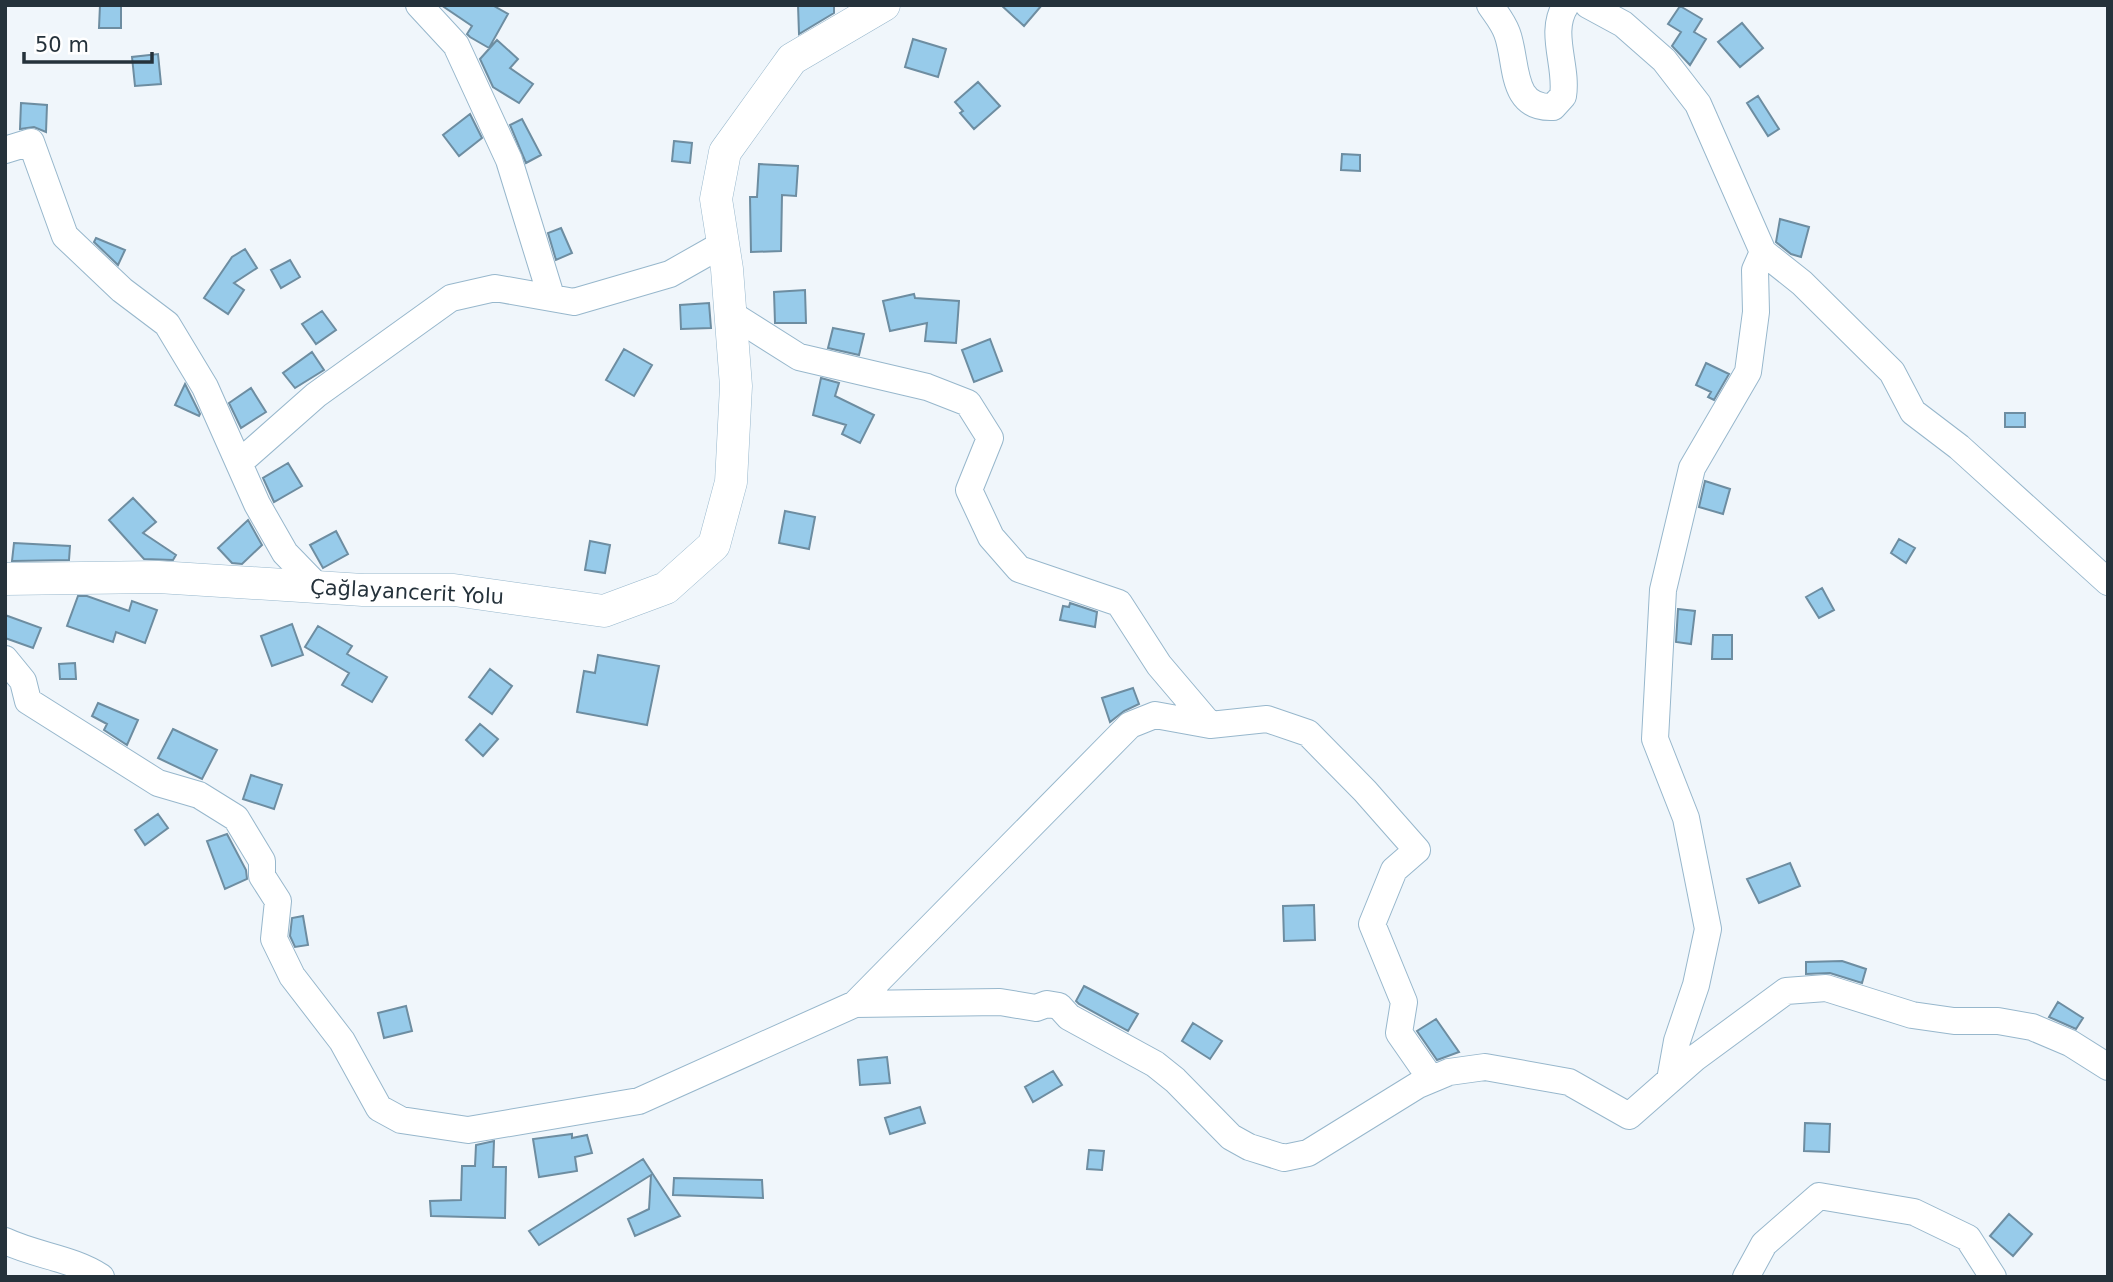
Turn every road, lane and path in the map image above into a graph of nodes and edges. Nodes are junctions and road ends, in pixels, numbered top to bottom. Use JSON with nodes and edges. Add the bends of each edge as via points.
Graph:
{"nodes":[{"id":1,"x":419,"y":5,"type":"edge"},
{"id":2,"x":884,"y":5,"type":"edge"},
{"id":3,"x":1490,"y":5,"type":"edge"},
{"id":4,"x":1566,"y":5,"type":"edge"},
{"id":5,"x":1588,"y":5,"type":"edge"},
{"id":6,"x":8,"y":146,"type":"edge"},
{"id":7,"x":723,"y":244,"type":"junction"},
{"id":8,"x":1763,"y":252,"type":"junction"},
{"id":9,"x":551,"y":296,"type":"junction"},
{"id":10,"x":731,"y":314,"type":"junction"},
{"id":11,"x":239,"y":463,"type":"junction"},
{"id":12,"x":5,"y":579,"type":"edge"},
{"id":13,"x":2108,"y":582,"type":"edge"},
{"id":14,"x":318,"y":587,"type":"junction"},
{"id":15,"x":5,"y":659,"type":"edge"},
{"id":16,"x":1210,"y":725,"type":"junction"},
{"id":17,"x":855,"y":1004,"type":"junction"},
{"id":18,"x":2108,"y":1067,"type":"edge"},
{"id":19,"x":1431,"y":1079,"type":"junction"},
{"id":20,"x":1670,"y":1080,"type":"junction"},
{"id":21,"x":5,"y":1241,"type":"edge"},
{"id":22,"x":101,"y":1277,"type":"edge"},
{"id":23,"x":1746,"y":1277,"type":"edge"},
{"id":24,"x":1993,"y":1277,"type":"edge"}],
"edges":[{"from":1,"to":9,"type":"street","via":[[456,45],[509,160]]},
{"from":2,"to":7,"type":"main road","name":"Çağlayancerit Yolu","via":[[792,59],[725,152],[716,199]]},
{"from":3,"to":4,"type":"street","via":[[1508,34],[1519,89],[1541,107],[1553,107],[1563,96],[1560,14]]},
{"from":5,"to":8,"type":"street","via":[[1634,33],[1664,60],[1698,104]]},
{"from":6,"to":11,"type":"street","via":[[32,142],[65,236],[167,324],[205,387]]},
{"from":7,"to":9,"type":"street","via":[[670,274],[574,302]]},
{"from":7,"to":10,"type":"main road","name":"Çağlayancerit Yolu"},
{"from":8,"to":13,"type":"street","via":[[1802,283],[1892,372],[1913,412],[1999,482]]},
{"from":8,"to":20,"type":"street","via":[[1755,270],[1756,312],[1748,372],[1692,468],[1662,590],[1655,738],[1686,818],[1708,929]]},
{"from":9,"to":11,"type":"street","via":[[495,288],[451,298],[316,395]]},
{"from":10,"to":14,"type":"main road","name":"Çağlayancerit Yolu","via":[[736,386],[731,482],[714,545],[666,588],[604,611],[454,590]]},
{"from":10,"to":16,"type":"street","via":[[799,357],[927,387],[968,403],[990,438],[969,490],[991,537],[1019,569],[1119,603],[1159,665]]},
{"from":11,"to":14,"type":"street","via":[[285,553]]},
{"from":12,"to":14,"type":"main road","name":"Çağlayancerit Yolu","via":[[158,577]]},
{"from":15,"to":17,"type":"street","via":[[23,681],[28,701],[48,716],[158,783],[198,795],[236,818],[262,861],[262,876],[278,901],[274,939],[292,976],[342,1041],[379,1108],[401,1120],[468,1130],[639,1101]]},
{"from":16,"to":17,"type":"street","via":[[1155,715],[1130,725]]},
{"from":16,"to":19,"type":"street","via":[[1267,719],[1308,733],[1417,850],[1394,870],[1372,924],[1404,1002],[1399,1033]]},
{"from":17,"to":19,"type":"street","via":[[1059,1006],[1069,1017],[1155,1064],[1231,1137],[1284,1158],[1308,1153]]},
{"from":18,"to":20,"type":"street","via":[[2070,1042],[2032,1027],[1912,1015],[1826,988],[1786,991]]},
{"from":19,"to":20,"type":"street","via":[[1485,1067],[1534,1073],[1569,1082],[1629,1116]]},
{"from":21,"to":22,"type":"street","via":[[82,1265]]},
{"from":23,"to":24,"type":"street","via":[[1764,1244],[1819,1196],[1914,1212],[1968,1238]]}]}
